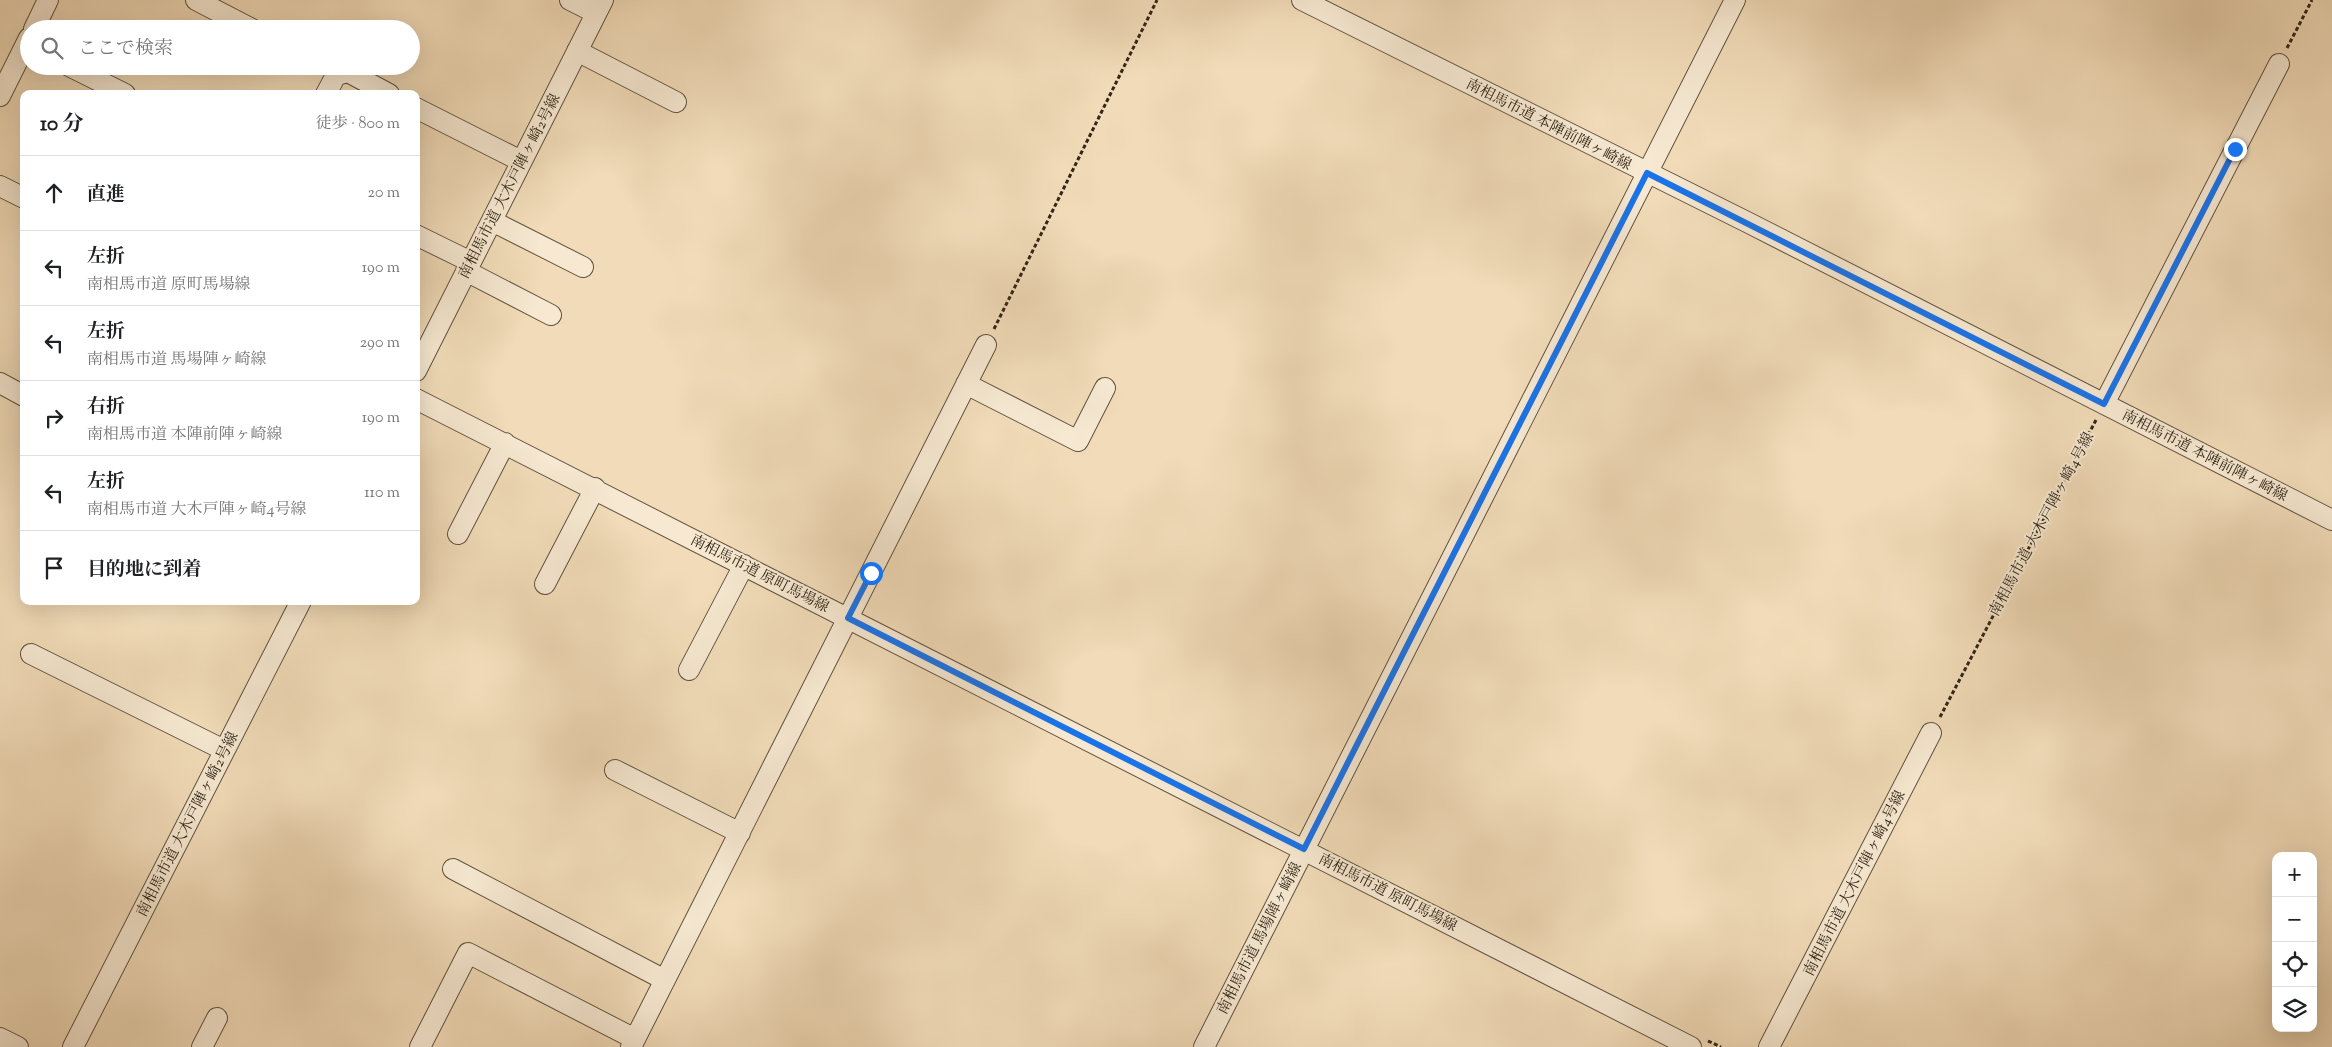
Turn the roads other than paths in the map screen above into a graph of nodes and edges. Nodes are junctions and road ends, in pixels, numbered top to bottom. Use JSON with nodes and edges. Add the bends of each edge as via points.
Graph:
{"nodes":[{"id":1,"x":48,"y":0,"type":"edge"},
{"id":2,"x":196,"y":0,"type":"edge"},
{"id":3,"x":570,"y":0,"type":"edge"},
{"id":4,"x":1302,"y":0,"type":"edge"},
{"id":5,"x":1735,"y":0,"type":"edge"},
{"id":6,"x":599,"y":7,"type":"edge"},
{"id":7,"x":38,"y":20,"type":"edge"},
{"id":8,"x":235,"y":20,"type":"edge"},
{"id":9,"x":577,"y":51,"type":"junction"},
{"id":10,"x":20,"y":57,"type":"edge"},
{"id":11,"x":2279,"y":64,"type":"road end"},
{"id":12,"x":87,"y":75,"type":"edge"},
{"id":13,"x":336,"y":75,"type":"edge"},
{"id":14,"x":354,"y":75,"type":"edge"},
{"id":15,"x":117,"y":90,"type":"edge"},
{"id":16,"x":328,"y":90,"type":"edge"},
{"id":17,"x":382,"y":90,"type":"edge"},
{"id":18,"x":0,"y":96,"type":"edge"},
{"id":19,"x":676,"y":102,"type":"dead end"},
{"id":20,"x":420,"y":110,"type":"edge"},
{"id":21,"x":521,"y":161,"type":"junction"},
{"id":22,"x":1647,"y":173,"type":"junction"},
{"id":23,"x":0,"y":186,"type":"edge"},
{"id":24,"x":20,"y":196,"type":"edge"},
{"id":25,"x":492,"y":221,"type":"junction"},
{"id":26,"x":420,"y":237,"type":"edge"},
{"id":27,"x":469,"y":266,"type":"junction"},
{"id":28,"x":583,"y":267,"type":"dead end"},
{"id":29,"x":551,"y":315,"type":"dead end"},
{"id":30,"x":986,"y":345,"type":"road end"},
{"id":31,"x":420,"y":363,"type":"edge"},
{"id":32,"x":0,"y":383,"type":"edge"},
{"id":33,"x":966,"y":384,"type":"junction"},
{"id":34,"x":1105,"y":388,"type":"dead end"},
{"id":35,"x":20,"y":394,"type":"edge"},
{"id":36,"x":420,"y":401,"type":"edge"},
{"id":37,"x":2104,"y":404,"type":"junction"},
{"id":38,"x":505,"y":442,"type":"junction"},
{"id":39,"x":595,"y":488,"type":"junction"},
{"id":40,"x":2332,"y":520,"type":"edge"},
{"id":41,"x":458,"y":534,"type":"dead end"},
{"id":42,"x":744,"y":565,"type":"junction"},
{"id":43,"x":545,"y":584,"type":"dead end"},
{"id":44,"x":299,"y":605,"type":"edge"},
{"id":45,"x":848,"y":618,"type":"junction"},
{"id":46,"x":31,"y":654,"type":"dead end"},
{"id":47,"x":689,"y":670,"type":"dead end"},
{"id":48,"x":1931,"y":734,"type":"road end"},
{"id":49,"x":224,"y":750,"type":"junction"},
{"id":50,"x":615,"y":770,"type":"dead end"},
{"id":51,"x":740,"y":833,"type":"junction"},
{"id":52,"x":1304,"y":849,"type":"junction"},
{"id":53,"x":452,"y":869,"type":"dead end"},
{"id":54,"x":665,"y":980,"type":"junction"},
{"id":55,"x":217,"y":1018,"type":"dead end"},
{"id":56,"x":0,"y":1038,"type":"edge"},
{"id":57,"x":633,"y":1043,"type":"edge"},
{"id":58,"x":18,"y":1047,"type":"edge"},
{"id":59,"x":72,"y":1047,"type":"edge"},
{"id":60,"x":202,"y":1047,"type":"edge"},
{"id":61,"x":420,"y":1047,"type":"edge"},
{"id":62,"x":1204,"y":1047,"type":"edge"},
{"id":63,"x":1691,"y":1047,"type":"edge"},
{"id":64,"x":1769,"y":1047,"type":"edge"}],
"edges":[{"from":1,"to":7,"type":"street"},
{"from":2,"to":8,"type":"street"},
{"from":3,"to":6,"type":"street"},
{"from":4,"to":22,"type":"street","name":"南相馬市道 本陣前陣ヶ崎線"},
{"from":5,"to":22,"type":"street","name":"南相馬市道 馬場陣ヶ崎線"},
{"from":6,"to":9,"type":"street","name":"南相馬市道 大木戸陣ヶ崎2号線"},
{"from":9,"to":19,"type":"street"},
{"from":9,"to":21,"type":"street","name":"南相馬市道 大木戸陣ヶ崎2号線"},
{"from":10,"to":18,"type":"street"},
{"from":11,"to":37,"type":"street"},
{"from":12,"to":15,"type":"street"},
{"from":13,"to":16,"type":"street"},
{"from":14,"to":17,"type":"street"},
{"from":20,"to":21,"type":"street"},
{"from":21,"to":25,"type":"street","name":"南相馬市道 大木戸陣ヶ崎2号線"},
{"from":22,"to":37,"type":"street","name":"南相馬市道 本陣前陣ヶ崎線"},
{"from":22,"to":52,"type":"street","name":"南相馬市道 馬場陣ヶ崎線"},
{"from":23,"to":24,"type":"street"},
{"from":25,"to":27,"type":"street","name":"南相馬市道 大木戸陣ヶ崎2号線"},
{"from":25,"to":28,"type":"street"},
{"from":26,"to":27,"type":"street"},
{"from":27,"to":29,"type":"street"},
{"from":27,"to":31,"type":"street","name":"南相馬市道 大木戸陣ヶ崎2号線"},
{"from":30,"to":33,"type":"street"},
{"from":32,"to":35,"type":"street"},
{"from":33,"to":34,"type":"street","via":[[1078,441]]},
{"from":33,"to":45,"type":"street"},
{"from":36,"to":38,"type":"street","name":"南相馬市道 原町馬場線"},
{"from":37,"to":40,"type":"street","name":"南相馬市道 本陣前陣ヶ崎線"},
{"from":38,"to":39,"type":"street","name":"南相馬市道 原町馬場線"},
{"from":38,"to":41,"type":"street"},
{"from":39,"to":42,"type":"street","name":"南相馬市道 原町馬場線"},
{"from":39,"to":43,"type":"street"},
{"from":42,"to":45,"type":"street","name":"南相馬市道 原町馬場線"},
{"from":42,"to":47,"type":"street"},
{"from":44,"to":49,"type":"street","name":"南相馬市道 大木戸陣ヶ崎2号線"},
{"from":45,"to":51,"type":"street"},
{"from":45,"to":52,"type":"street","name":"南相馬市道 原町馬場線"},
{"from":46,"to":49,"type":"street"},
{"from":48,"to":64,"type":"street","name":"南相馬市道 大木戸陣ヶ崎4号線"},
{"from":49,"to":59,"type":"street","name":"南相馬市道 大木戸陣ヶ崎2号線"},
{"from":50,"to":51,"type":"street"},
{"from":51,"to":54,"type":"street"},
{"from":52,"to":62,"type":"street","name":"南相馬市道 馬場陣ヶ崎線"},
{"from":52,"to":63,"type":"street","name":"南相馬市道 原町馬場線"},
{"from":53,"to":54,"type":"street"},
{"from":54,"to":57,"type":"street"},
{"from":55,"to":60,"type":"street"},
{"from":56,"to":58,"type":"street"},
{"from":57,"to":61,"type":"street","via":[[468,953]]}]}
